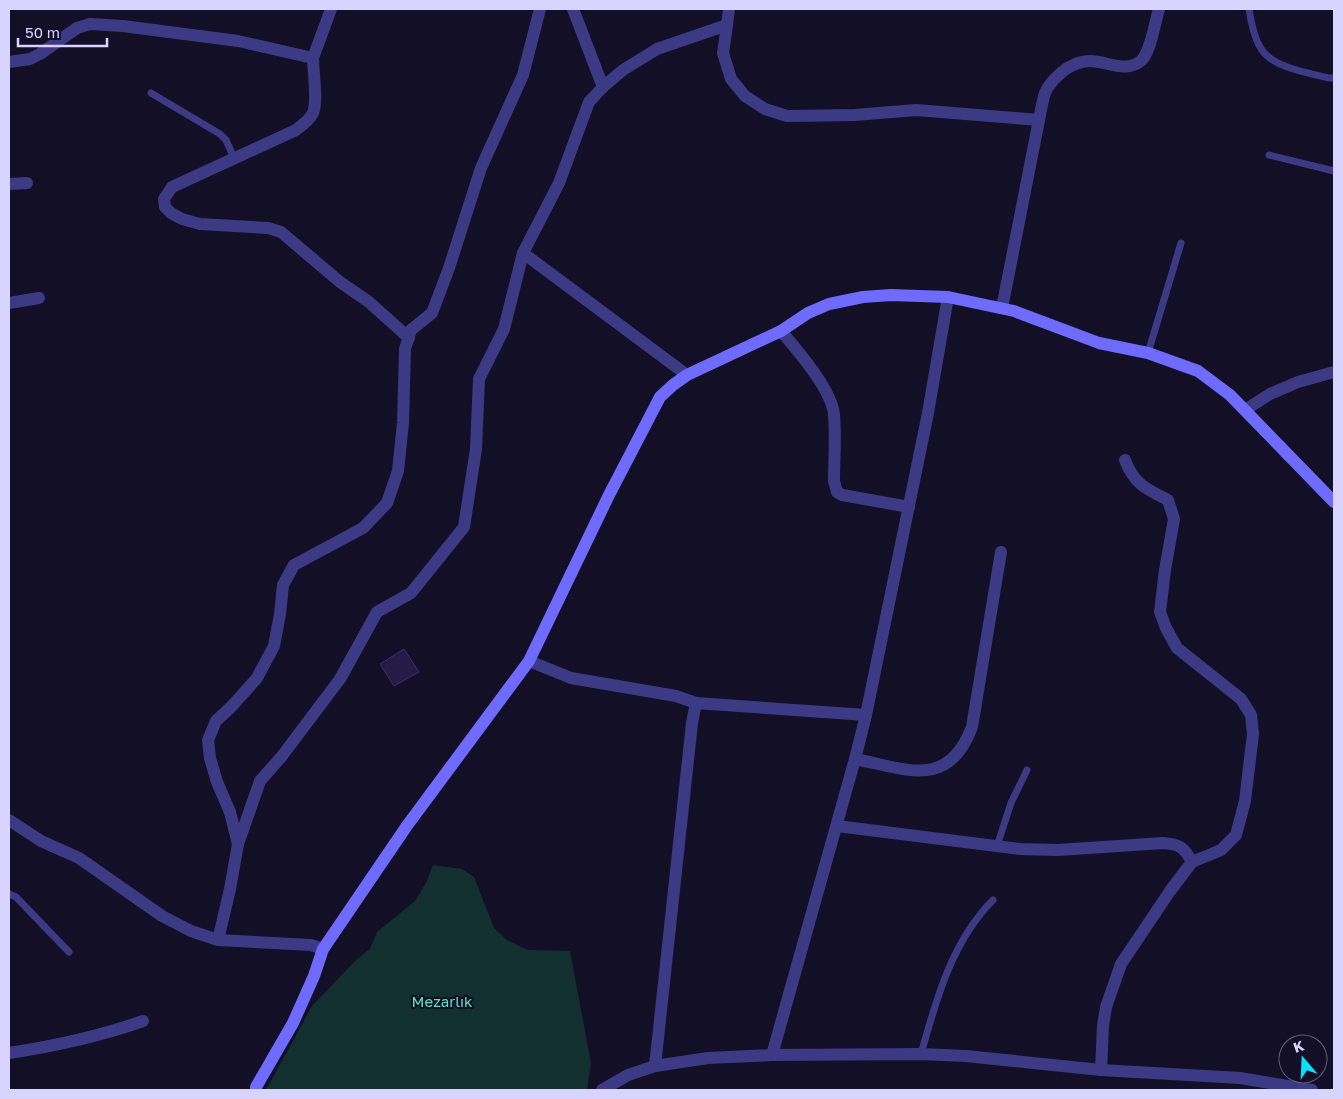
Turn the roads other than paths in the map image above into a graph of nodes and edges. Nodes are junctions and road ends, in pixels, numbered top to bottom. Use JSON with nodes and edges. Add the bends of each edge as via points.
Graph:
{"nodes":[{"id":1,"x":331,"y":9,"type":"edge"},
{"id":2,"x":540,"y":9,"type":"edge"},
{"id":3,"x":573,"y":9,"type":"edge"},
{"id":4,"x":729,"y":9,"type":"edge"},
{"id":5,"x":1159,"y":9,"type":"edge"},
{"id":6,"x":1248,"y":9,"type":"edge"},
{"id":7,"x":727,"y":25,"type":"junction"},
{"id":8,"x":313,"y":58,"type":"junction"},
{"id":9,"x":9,"y":62,"type":"edge"},
{"id":10,"x":1334,"y":78,"type":"edge"},
{"id":11,"x":603,"y":87,"type":"junction"},
{"id":12,"x":151,"y":92,"type":"dead end"},
{"id":13,"x":1039,"y":120,"type":"junction"},
{"id":14,"x":1269,"y":155,"type":"dead end"},
{"id":15,"x":234,"y":158,"type":"junction"},
{"id":16,"x":1334,"y":171,"type":"edge"},
{"id":17,"x":27,"y":183,"type":"dead end"},
{"id":18,"x":9,"y":184,"type":"edge"},
{"id":19,"x":1182,"y":243,"type":"dead end"},
{"id":20,"x":522,"y":253,"type":"junction"},
{"id":21,"x":948,"y":297,"type":"junction"},
{"id":22,"x":38,"y":298,"type":"dead end"},
{"id":23,"x":9,"y":303,"type":"edge"},
{"id":24,"x":1002,"y":308,"type":"junction"},
{"id":25,"x":781,"y":331,"type":"junction"},
{"id":26,"x":409,"y":338,"type":"junction"},
{"id":27,"x":1148,"y":353,"type":"junction"},
{"id":28,"x":1334,"y":372,"type":"edge"},
{"id":29,"x":687,"y":375,"type":"junction"},
{"id":30,"x":1245,"y":410,"type":"junction"},
{"id":31,"x":1125,"y":460,"type":"dead end"},
{"id":32,"x":1334,"y":502,"type":"edge"},
{"id":33,"x":909,"y":508,"type":"junction"},
{"id":34,"x":1001,"y":552,"type":"dead end"},
{"id":35,"x":529,"y":661,"type":"junction"},
{"id":36,"x":696,"y":703,"type":"junction"},
{"id":37,"x":866,"y":715,"type":"junction"},
{"id":38,"x":855,"y":759,"type":"junction"},
{"id":39,"x":1027,"y":770,"type":"dead end"},
{"id":40,"x":9,"y":820,"type":"edge"},
{"id":41,"x":837,"y":826,"type":"junction"},
{"id":42,"x":238,"y":844,"type":"junction"},
{"id":43,"x":997,"y":846,"type":"junction"},
{"id":44,"x":1192,"y":862,"type":"junction"},
{"id":45,"x":9,"y":894,"type":"edge"},
{"id":46,"x":993,"y":900,"type":"dead end"},
{"id":47,"x":218,"y":940,"type":"junction"},
{"id":48,"x":323,"y":949,"type":"junction"},
{"id":49,"x":69,"y":952,"type":"dead end"},
{"id":50,"x":144,"y":1021,"type":"dead end"},
{"id":51,"x":9,"y":1053,"type":"edge"},
{"id":52,"x":772,"y":1054,"type":"junction"},
{"id":53,"x":921,"y":1054,"type":"junction"},
{"id":54,"x":654,"y":1066,"type":"junction"},
{"id":55,"x":1101,"y":1070,"type":"junction"},
{"id":56,"x":256,"y":1090,"type":"edge"},
{"id":57,"x":602,"y":1090,"type":"edge"},
{"id":58,"x":1312,"y":1090,"type":"edge"}],
"edges":[{"from":1,"to":8,"type":"street"},
{"from":2,"to":26,"type":"street","via":[[523,75],[481,168],[432,313],[412,330]]},
{"from":3,"to":11,"type":"street"},
{"from":4,"to":7,"type":"street"},
{"from":5,"to":13,"type":"street","via":[[1141,61],[1121,67],[1091,60],[1066,69],[1046,92]]},
{"from":6,"to":10,"type":"lane","via":[[1258,44],[1270,58],[1280,64]]},
{"from":7,"to":11,"type":"street","via":[[658,49],[623,70]]},
{"from":7,"to":13,"type":"street","via":[[723,53],[731,79],[745,96],[765,109],[787,116],[916,110]]},
{"from":8,"to":9,"type":"street","via":[[238,41],[90,24],[77,28],[30,59]]},
{"from":8,"to":15,"type":"street","via":[[313,113],[306,123]]},
{"from":11,"to":20,"type":"street","via":[[589,102],[559,183]]},
{"from":12,"to":15,"type":"lane","via":[[220,134]]},
{"from":13,"to":24,"type":"street"},
{"from":14,"to":16,"type":"lane"},
{"from":15,"to":26,"type":"street","via":[[172,187],[164,199],[170,213],[200,224],[268,228],[281,232]]},
{"from":17,"to":18,"type":"street"},
{"from":19,"to":27,"type":"lane"},
{"from":20,"to":29,"type":"street"},
{"from":20,"to":42,"type":"street","via":[[504,329],[479,379],[476,449],[464,527],[411,593],[377,612],[340,679],[260,781]]},
{"from":21,"to":24,"type":"street"},
{"from":21,"to":25,"type":"street","via":[[863,297],[829,304]]},
{"from":21,"to":33,"type":"street"},
{"from":22,"to":23,"type":"street"},
{"from":24,"to":27,"type":"street","via":[[1099,343]]},
{"from":25,"to":29,"type":"street"},
{"from":25,"to":33,"type":"street","via":[[798,350],[832,403],[837,492]]},
{"from":26,"to":42,"type":"street","via":[[405,349],[398,471],[387,503],[363,528],[294,565],[283,585],[274,646],[257,678],[216,721],[208,740],[212,766],[230,812]]},
{"from":27,"to":30,"type":"street","via":[[1198,370]]},
{"from":28,"to":30,"type":"street","via":[[1298,382]]},
{"from":29,"to":35,"type":"street","via":[[660,397]]},
{"from":30,"to":32,"type":"street"},
{"from":31,"to":44,"type":"street","via":[[1141,486],[1168,500],[1174,519],[1160,612],[1166,628],[1177,648],[1241,700],[1251,715],[1253,734],[1245,801],[1236,835],[1221,850]]},
{"from":33,"to":37,"type":"street"},
{"from":34,"to":38,"type":"street","via":[[972,727],[966,743],[949,762],[921,772]]},
{"from":35,"to":36,"type":"street","via":[[571,678],[676,696]]},
{"from":35,"to":48,"type":"street","via":[[406,827]]},
{"from":36,"to":37,"type":"street"},
{"from":36,"to":54,"type":"street"},
{"from":37,"to":38,"type":"street"},
{"from":38,"to":41,"type":"street"},
{"from":39,"to":43,"type":"lane","via":[[1011,803]]},
{"from":40,"to":47,"type":"street","via":[[41,841],[79,858],[162,916]]},
{"from":41,"to":43,"type":"street"},
{"from":41,"to":52,"type":"street"},
{"from":42,"to":47,"type":"street"},
{"from":43,"to":44,"type":"street","via":[[1058,850],[1176,844],[1186,851]]},
{"from":44,"to":55,"type":"street","via":[[1122,964],[1106,1007]]},
{"from":45,"to":49,"type":"lane","via":[[16,897]]},
{"from":46,"to":53,"type":"lane","via":[[971,924],[960,943],[939,995]]},
{"from":47,"to":48,"type":"street","via":[[310,945]]},
{"from":48,"to":56,"type":"street","via":[[293,1023]]},
{"from":50,"to":51,"type":"street","via":[[94,1036]]},
{"from":52,"to":53,"type":"street"},
{"from":52,"to":54,"type":"street"},
{"from":53,"to":55,"type":"street"},
{"from":54,"to":57,"type":"street","via":[[628,1075]]},
{"from":55,"to":58,"type":"street","via":[[1240,1078]]}]}
